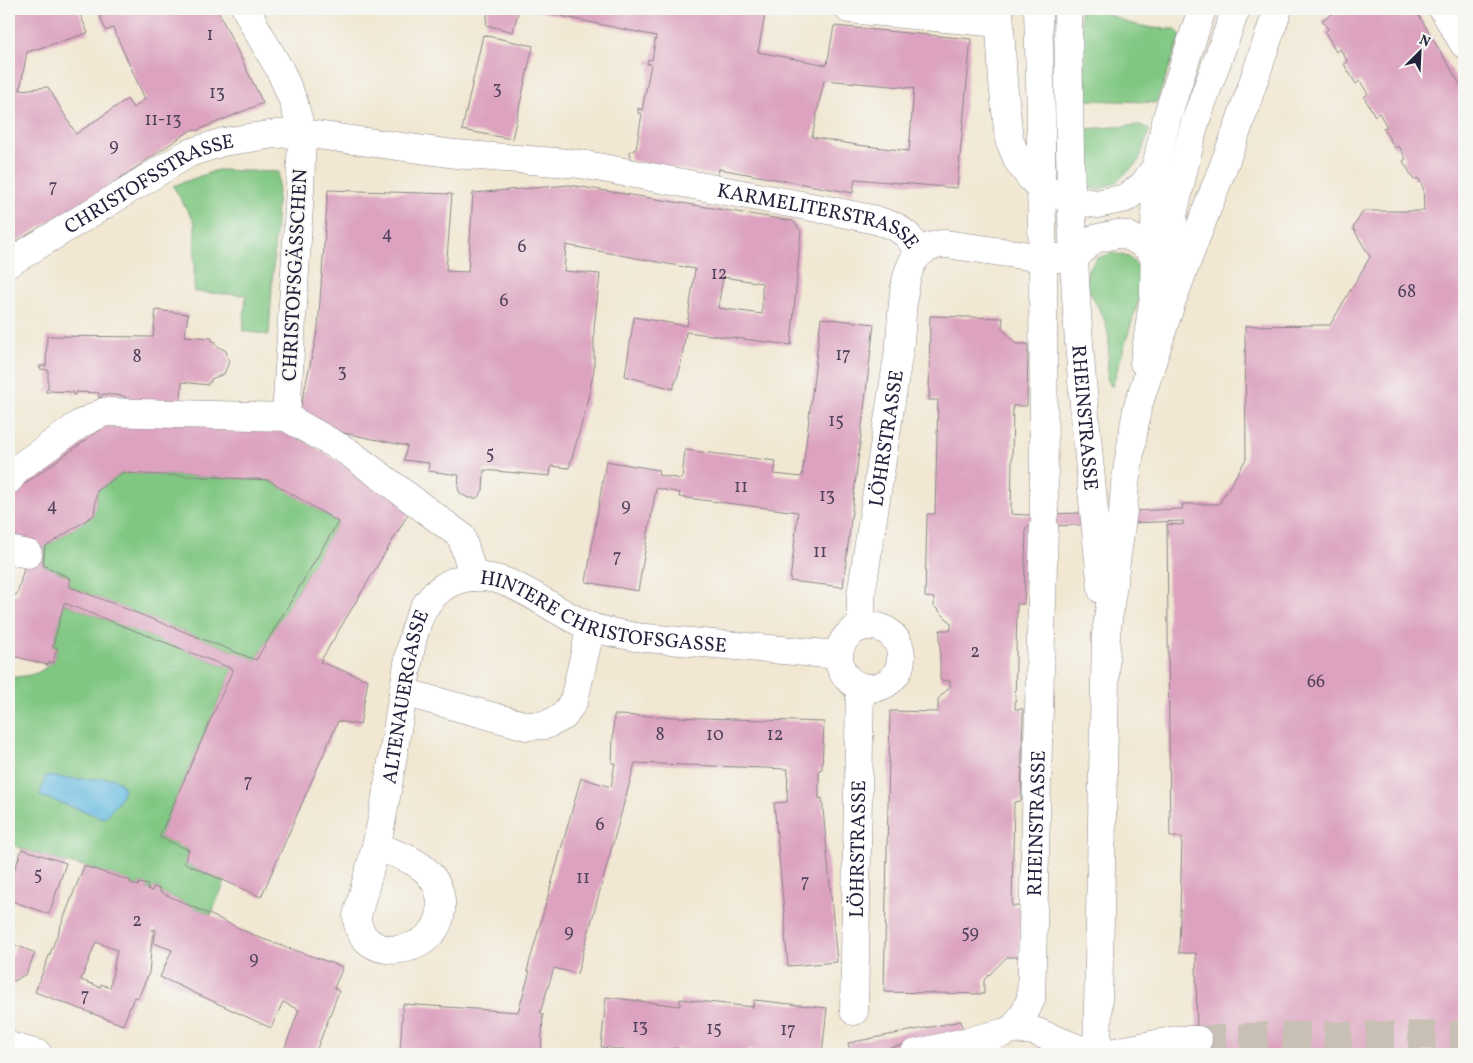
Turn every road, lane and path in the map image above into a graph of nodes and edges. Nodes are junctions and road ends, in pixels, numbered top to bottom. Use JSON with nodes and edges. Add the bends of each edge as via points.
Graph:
{"nodes":[{"id":1,"x":246,"y":9,"type":"edge"},
{"id":2,"x":849,"y":9,"type":"edge"},
{"id":3,"x":1038,"y":9,"type":"edge"},
{"id":4,"x":1068,"y":9,"type":"edge"},
{"id":5,"x":1202,"y":9,"type":"edge"},
{"id":6,"x":1236,"y":9,"type":"edge"},
{"id":7,"x":1278,"y":9,"type":"edge"},
{"id":8,"x":1443,"y":9,"type":"edge"},
{"id":9,"x":999,"y":16,"type":"edge"},
{"id":10,"x":1464,"y":44,"type":"edge"},
{"id":11,"x":302,"y":133,"type":"junction"},
{"id":12,"x":455,"y":154,"type":"joint"},
{"id":13,"x":1156,"y":167,"type":"junction"},
{"id":14,"x":1041,"y":188,"type":"junction"},
{"id":15,"x":1071,"y":200,"type":"junction"},
{"id":16,"x":920,"y":253,"type":"junction"},
{"id":17,"x":1043,"y":258,"type":"junction"},
{"id":18,"x":1074,"y":258,"type":"junction"},
{"id":19,"x":1155,"y":258,"type":"junction"},
{"id":20,"x":9,"y":263,"type":"edge"},
{"id":21,"x":1172,"y":300,"type":"junction"},
{"id":22,"x":1137,"y":409,"type":"junction"},
{"id":23,"x":286,"y":416,"type":"junction"},
{"id":24,"x":9,"y":480,"type":"edge"},
{"id":25,"x":474,"y":576,"type":"junction"},
{"id":26,"x":864,"y":626,"type":"junction"},
{"id":27,"x":591,"y":627,"type":"junction"},
{"id":28,"x":1106,"y":634,"type":"junction"},
{"id":29,"x":838,"y":655,"type":"junction"},
{"id":30,"x":860,"y":686,"type":"junction"},
{"id":31,"x":403,"y":692,"type":"junction"},
{"id":32,"x":376,"y":846,"type":"dead end"},
{"id":33,"x":854,"y":1011,"type":"dead end"},
{"id":34,"x":1013,"y":1029,"type":"junction"},
{"id":35,"x":1198,"y":1040,"type":"tunnel mouth"},
{"id":36,"x":9,"y":1046,"type":"edge"},
{"id":37,"x":38,"y":1054,"type":"edge"},
{"id":38,"x":914,"y":1054,"type":"edge"},
{"id":39,"x":1092,"y":1054,"type":"edge"},
{"id":40,"x":1097,"y":1054,"type":"edge"},
{"id":41,"x":1105,"y":1054,"type":"edge"}],
"edges":[{"from":1,"to":11,"type":"street","name":"CHRISTOFSGÄSSCHEN","via":[[280,70]]},
{"from":2,"to":9,"type":"street"},
{"from":3,"to":14,"type":"street","name":"RHEINSTRASSE"},
{"from":4,"to":15,"type":"street","name":"RHEINSTRASSE"},
{"from":5,"to":13,"type":"street","name":"RHEINSTRASSE"},
{"from":6,"to":21,"type":"street","via":[[1195,122],[1173,215]]},
{"from":7,"to":21,"type":"street","name":"RHEINSTRASSE","via":[[1235,136]]},
{"from":8,"to":10,"type":"street"},
{"from":9,"to":14,"type":"street","name":"RHEINSTRASSE","via":[[1009,139],[1018,161]]},
{"from":11,"to":12,"type":"street","name":"CHRISTOFSSTRASSE"},
{"from":11,"to":20,"type":"street","name":"CHRISTOFSSTRASSE","via":[[223,142],[189,153]]},
{"from":11,"to":23,"type":"street","name":"CHRISTOFSGÄSSCHEN"},
{"from":12,"to":16,"type":"street","name":"KARMELITERSTRASSE","via":[[581,164],[858,216],[896,227],[907,235]]},
{"from":13,"to":15,"type":"street","name":"RHEINSTRASSE","via":[[1143,186],[1126,198],[1097,204]]},
{"from":13,"to":19,"type":"street","name":"RHEINSTRASSE"},
{"from":14,"to":15,"type":"street","name":"RHEINSTRASSE"},
{"from":14,"to":17,"type":"street","name":"RHEINSTRASSE"},
{"from":15,"to":18,"type":"street","name":"RHEINSTRASSE"},
{"from":16,"to":17,"type":"street","name":"KARMELITERSTRASSE","via":[[927,247],[946,244]]},
{"from":16,"to":26,"type":"street","name":"LÖHRSTRASSE","via":[[906,283],[861,595]]},
{"from":17,"to":18,"type":"street","name":"KARMELITERSTRASSE"},
{"from":17,"to":34,"type":"street","name":"RHEINSTRASSE","via":[[1044,520],[1031,999]]},
{"from":18,"to":19,"type":"street","via":[[1094,239],[1117,234],[1136,240]]},
{"from":18,"to":28,"type":"street","name":"RHEINSTRASSE"},
{"from":19,"to":22,"type":"street","name":"RHEINSTRASSE","via":[[1154,296]]},
{"from":21,"to":22,"type":"street","name":"RHEINSTRASSE"},
{"from":22,"to":28,"type":"street","name":"RHEINSTRASSE"},
{"from":23,"to":24,"type":"street","name":"HINTERE CHRISTOFSGASSE","via":[[104,412],[80,424],[16,469]]},
{"from":23,"to":25,"type":"street","name":"HINTERE CHRISTOFSGASSE","via":[[348,452],[461,536]]},
{"from":25,"to":27,"type":"street","name":"HINTERE CHRISTOFSGASSE","via":[[503,581]]},
{"from":25,"to":31,"type":"street","name":"ALTENAUERGASSE","via":[[454,580],[434,595],[424,609],[411,648]]},
{"from":26,"to":29,"type":"street","via":[[846,636]]},
{"from":26,"to":30,"type":"street","via":[[884,628],[892,634],[898,643],[901,664],[890,681],[881,686]]},
{"from":27,"to":29,"type":"street","name":"HINTERE CHRISTOFSGASSE","via":[[635,637]]},
{"from":27,"to":31,"type":"street","via":[[574,700],[564,716],[546,725],[527,726]]},
{"from":28,"to":40,"type":"street","name":"RHEINSTRASSE"},
{"from":29,"to":30,"type":"street","via":[[844,675]]},
{"from":30,"to":33,"type":"street","name":"LÖHRSTRASSE"},
{"from":31,"to":32,"type":"street","name":"ALTENAUERGASSE"},
{"from":34,"to":38,"type":"street"},
{"from":34,"to":39,"type":"street","via":[[1034,1031]]},
{"from":35,"to":41,"type":"street","via":[[1162,1042]]},
{"from":36,"to":37,"type":"street"}]}
